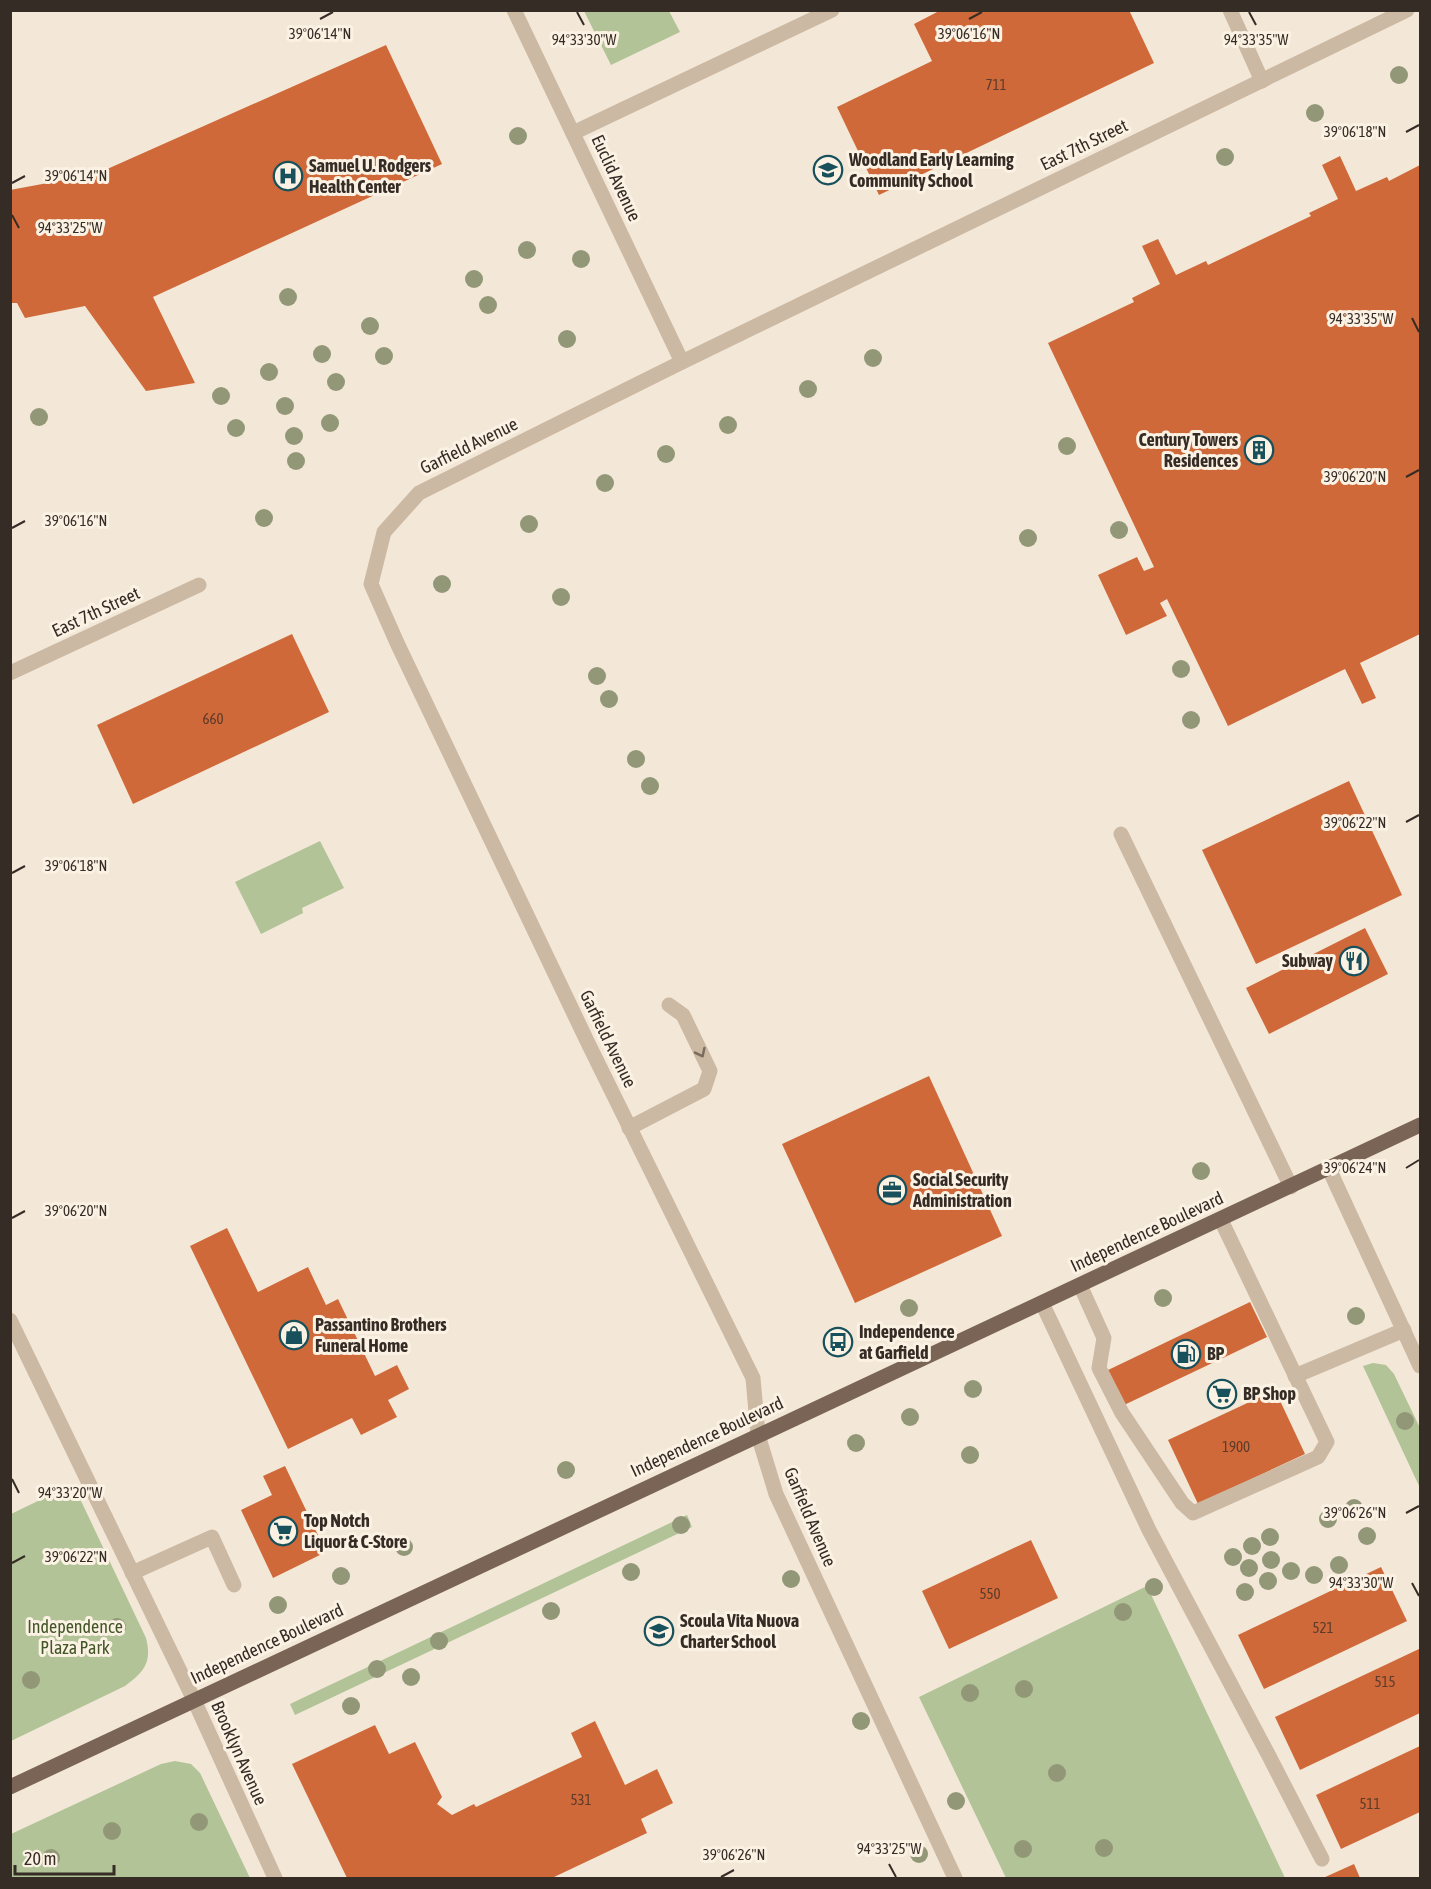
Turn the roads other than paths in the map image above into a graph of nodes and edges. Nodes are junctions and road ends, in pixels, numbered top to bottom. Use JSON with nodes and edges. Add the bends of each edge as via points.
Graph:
{"nodes":[{"id":1,"x":514,"y":10,"type":"edge"},
{"id":2,"x":832,"y":10,"type":"edge"},
{"id":3,"x":1230,"y":10,"type":"edge"},
{"id":4,"x":1407,"y":10,"type":"edge"},
{"id":5,"x":1262,"y":81,"type":"junction"},
{"id":6,"x":573,"y":133,"type":"junction"},
{"id":7,"x":682,"y":362,"type":"junction"},
{"id":8,"x":199,"y":585,"type":"dead end"},
{"id":9,"x":10,"y":673,"type":"edge"},
{"id":10,"x":1120,"y":834,"type":"dead end"},
{"id":11,"x":669,"y":1005,"type":"dead end"},
{"id":12,"x":1420,"y":1125,"type":"edge"},
{"id":13,"x":629,"y":1128,"type":"junction"},
{"id":14,"x":1329,"y":1169,"type":"junction"},
{"id":15,"x":1291,"y":1187,"type":"junction"},
{"id":16,"x":1221,"y":1220,"type":"junction"},
{"id":17,"x":1080,"y":1285,"type":"junction"},
{"id":18,"x":1042,"y":1303,"type":"junction"},
{"id":19,"x":10,"y":1320,"type":"edge"},
{"id":20,"x":1404,"y":1330,"type":"junction"},
{"id":21,"x":1420,"y":1362,"type":"edge"},
{"id":22,"x":1296,"y":1376,"type":"junction"},
{"id":23,"x":758,"y":1435,"type":"junction"},
{"id":24,"x":132,"y":1573,"type":"junction"},
{"id":25,"x":234,"y":1585,"type":"dead end"},
{"id":26,"x":194,"y":1700,"type":"junction"},
{"id":27,"x":10,"y":1787,"type":"edge"},
{"id":28,"x":1322,"y":1859,"type":"dead end"},
{"id":29,"x":275,"y":1878,"type":"edge"},
{"id":30,"x":955,"y":1878,"type":"edge"}],
"edges":[{"from":1,"to":6,"type":"street","name":"Euclid Avenue"},
{"from":2,"to":6,"type":"street"},
{"from":3,"to":5,"type":"street"},
{"from":4,"to":5,"type":"street","name":"East 7th Street"},
{"from":5,"to":7,"type":"street","name":"East 7th Street"},
{"from":6,"to":7,"type":"street","name":"Euclid Avenue"},
{"from":7,"to":13,"type":"street","name":"Garfield Avenue","via":[[419,493],[384,532],[371,584]]},
{"from":8,"to":9,"type":"street","name":"East 7th Street"},
{"from":10,"to":15,"type":"street"},
{"from":11,"to":13,"type":"street","one_way":true,"via":[[682,1015],[710,1071],[704,1089]]},
{"from":12,"to":14,"type":"main road","name":"Independence Boulevard"},
{"from":13,"to":23,"type":"street","name":"Garfield Avenue","via":[[753,1378]]},
{"from":14,"to":15,"type":"main road","name":"Independence Boulevard"},
{"from":14,"to":20,"type":"street"},
{"from":15,"to":16,"type":"main road","name":"Independence Boulevard"},
{"from":16,"to":17,"type":"main road","name":"Independence Boulevard"},
{"from":16,"to":22,"type":"street"},
{"from":17,"to":18,"type":"main road","name":"Independence Boulevard"},
{"from":17,"to":22,"type":"street","via":[[1104,1338],[1099,1368],[1122,1413],[1182,1503],[1194,1513],[1318,1457],[1327,1442]]},
{"from":18,"to":23,"type":"main road","name":"Independence Boulevard"},
{"from":18,"to":28,"type":"street","via":[[1149,1530]]},
{"from":19,"to":24,"type":"street","name":"Brooklyn Avenue"},
{"from":20,"to":21,"type":"street"},
{"from":20,"to":22,"type":"street"},
{"from":23,"to":26,"type":"main road","name":"Independence Boulevard"},
{"from":23,"to":30,"type":"street","name":"Garfield Avenue","via":[[776,1494]]},
{"from":24,"to":25,"type":"street","via":[[212,1537]]},
{"from":24,"to":26,"type":"street","name":"Brooklyn Avenue"},
{"from":26,"to":27,"type":"main road","name":"Independence Boulevard"},
{"from":26,"to":29,"type":"street","name":"Brooklyn Avenue"}]}
